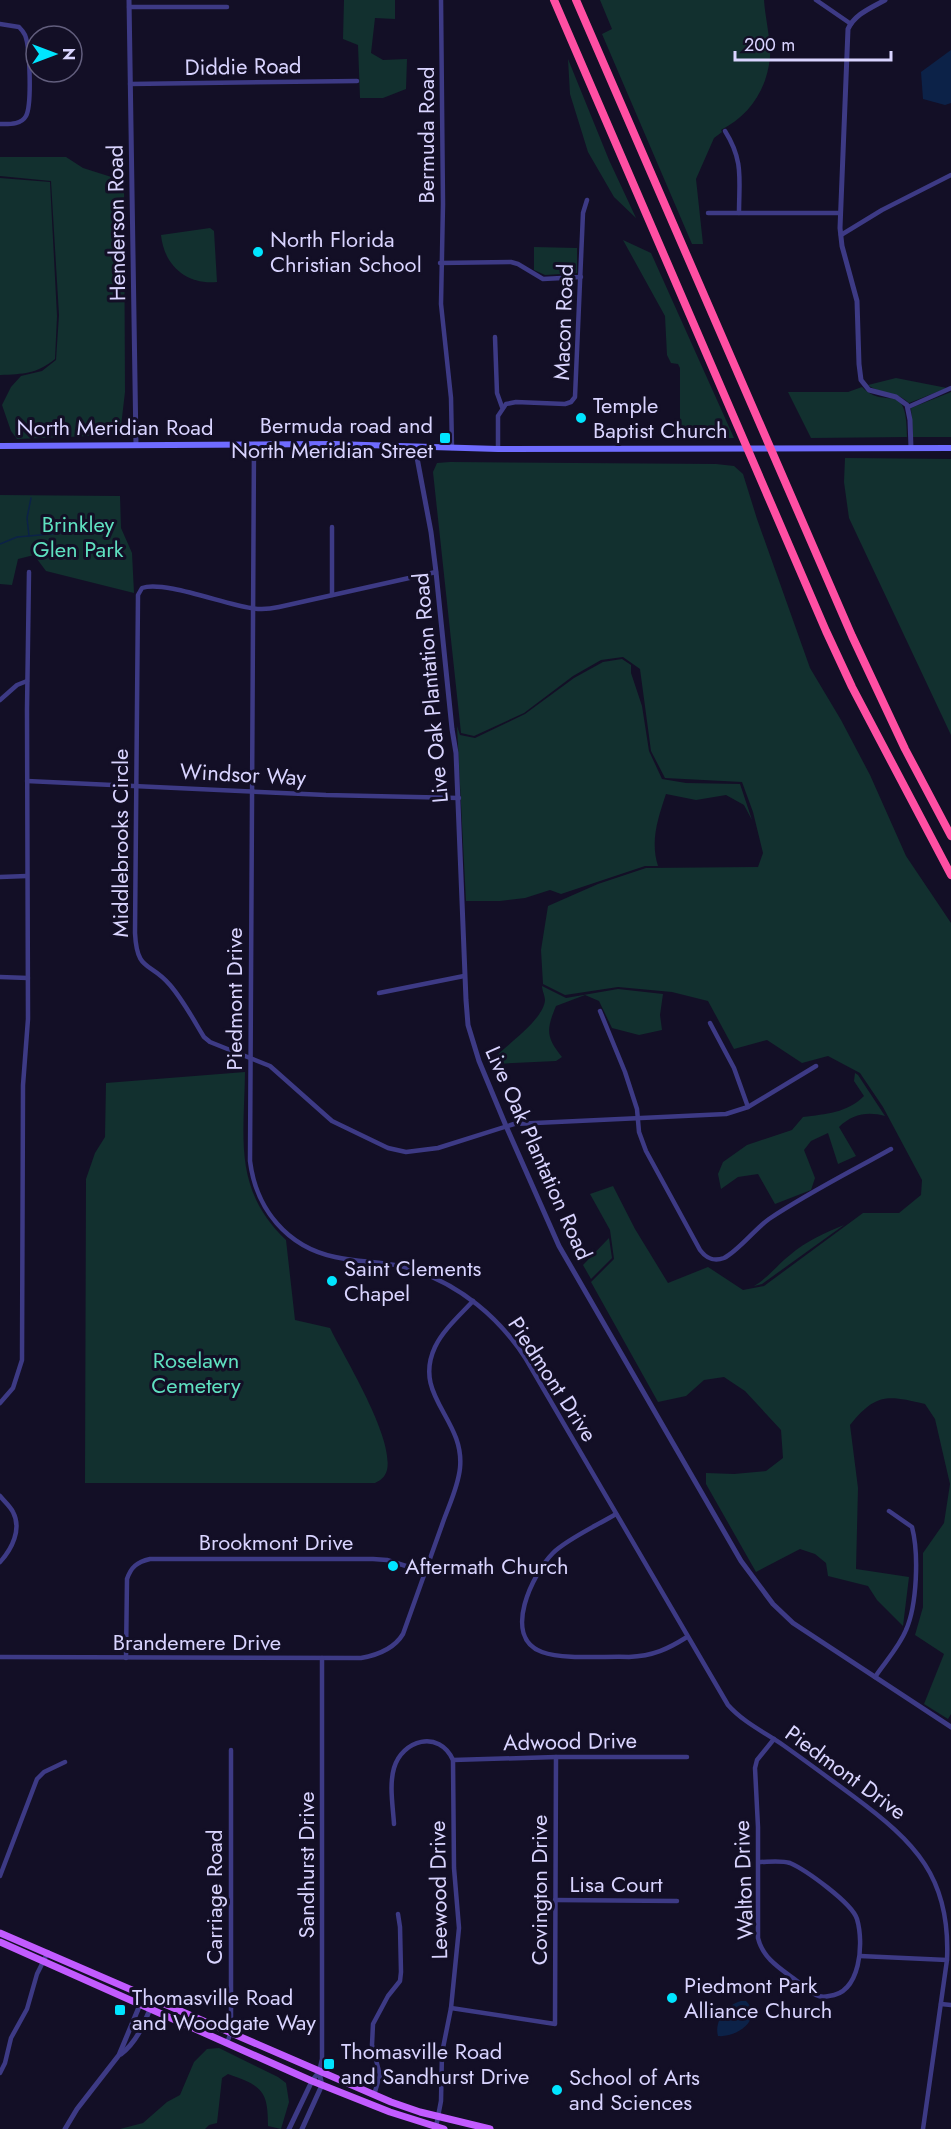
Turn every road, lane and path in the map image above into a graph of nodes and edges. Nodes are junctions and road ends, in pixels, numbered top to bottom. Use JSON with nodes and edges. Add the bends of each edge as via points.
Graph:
{"nodes":[{"id":1,"x":129,"y":0,"type":"edge"},
{"id":2,"x":441,"y":0,"type":"edge"},
{"id":3,"x":554,"y":0,"type":"edge"},
{"id":4,"x":576,"y":0,"type":"edge"},
{"id":5,"x":816,"y":0,"type":"edge"},
{"id":6,"x":885,"y":0,"type":"edge"},
{"id":7,"x":227,"y":7,"type":"dead end"},
{"id":8,"x":129,"y":8,"type":"junction"},
{"id":9,"x":0,"y":24,"type":"edge"},
{"id":10,"x":850,"y":24,"type":"junction"},
{"id":11,"x":357,"y":81,"type":"dead end"},
{"id":12,"x":130,"y":84,"type":"junction"},
{"id":13,"x":0,"y":124,"type":"edge"},
{"id":14,"x":725,"y":131,"type":"dead end"},
{"id":15,"x":951,"y":175,"type":"edge"},
{"id":16,"x":587,"y":200,"type":"dead end"},
{"id":17,"x":708,"y":213,"type":"dead end"},
{"id":18,"x":739,"y":213,"type":"junction"},
{"id":19,"x":840,"y":213,"type":"junction"},
{"id":20,"x":841,"y":235,"type":"junction"},
{"id":21,"x":440,"y":263,"type":"junction"},
{"id":22,"x":581,"y":277,"type":"junction"},
{"id":23,"x":495,"y":338,"type":"dead end"},
{"id":24,"x":951,"y":388,"type":"edge"},
{"id":25,"x":502,"y":407,"type":"junction"},
{"id":26,"x":908,"y":407,"type":"junction"},
{"id":27,"x":136,"y":444,"type":"junction"},
{"id":28,"x":254,"y":444,"type":"junction"},
{"id":29,"x":0,"y":446,"type":"edge"},
{"id":30,"x":415,"y":447,"type":"junction"},
{"id":31,"x":452,"y":448,"type":"junction"},
{"id":32,"x":911,"y":448,"type":"junction"},
{"id":33,"x":951,"y":448,"type":"edge"},
{"id":34,"x":498,"y":449,"type":"junction"},
{"id":35,"x":332,"y":526,"type":"dead end"},
{"id":36,"x":29,"y":572,"type":"dead end"},
{"id":37,"x":436,"y":572,"type":"junction"},
{"id":38,"x":332,"y":595,"type":"junction"},
{"id":39,"x":254,"y":609,"type":"junction"},
{"id":40,"x":27,"y":681,"type":"junction"},
{"id":41,"x":0,"y":700,"type":"edge"},
{"id":42,"x":27,"y":781,"type":"junction"},
{"id":43,"x":136,"y":786,"type":"junction"},
{"id":44,"x":252,"y":790,"type":"junction"},
{"id":45,"x":459,"y":798,"type":"junction"},
{"id":46,"x":951,"y":836,"type":"edge"},
{"id":47,"x":951,"y":875,"type":"edge"},
{"id":48,"x":27,"y":876,"type":"junction"},
{"id":49,"x":0,"y":877,"type":"edge"},
{"id":50,"x":464,"y":976,"type":"junction"},
{"id":51,"x":0,"y":977,"type":"edge"},
{"id":52,"x":28,"y":978,"type":"junction"},
{"id":53,"x":379,"y":993,"type":"dead end"},
{"id":54,"x":600,"y":1011,"type":"dead end"},
{"id":55,"x":710,"y":1023,"type":"dead end"},
{"id":56,"x":251,"y":1058,"type":"junction"},
{"id":57,"x":816,"y":1066,"type":"dead end"},
{"id":58,"x":748,"y":1107,"type":"junction"},
{"id":59,"x":638,"y":1118,"type":"junction"},
{"id":60,"x":506,"y":1126,"type":"junction"},
{"id":61,"x":891,"y":1149,"type":"dead end"},
{"id":62,"x":473,"y":1301,"type":"junction"},
{"id":63,"x":0,"y":1403,"type":"edge"},
{"id":64,"x":0,"y":1496,"type":"edge"},
{"id":65,"x":889,"y":1511,"type":"dead end"},
{"id":66,"x":616,"y":1514,"type":"junction"},
{"id":67,"x":0,"y":1562,"type":"edge"},
{"id":68,"x":425,"y":1572,"type":"junction"},
{"id":69,"x":687,"y":1637,"type":"junction"},
{"id":70,"x":0,"y":1657,"type":"edge"},
{"id":71,"x":126,"y":1658,"type":"junction"},
{"id":72,"x":322,"y":1658,"type":"junction"},
{"id":73,"x":874,"y":1677,"type":"junction"},
{"id":74,"x":951,"y":1727,"type":"edge"},
{"id":75,"x":774,"y":1739,"type":"junction"},
{"id":76,"x":231,"y":1750,"type":"dead end"},
{"id":77,"x":555,"y":1757,"type":"junction"},
{"id":78,"x":687,"y":1757,"type":"dead end"},
{"id":79,"x":453,"y":1760,"type":"junction"},
{"id":80,"x":65,"y":1762,"type":"dead end"},
{"id":81,"x":394,"y":1824,"type":"dead end"},
{"id":82,"x":758,"y":1862,"type":"junction"},
{"id":83,"x":0,"y":1876,"type":"edge"},
{"id":84,"x":555,"y":1900,"type":"junction"},
{"id":85,"x":678,"y":1901,"type":"dead end"},
{"id":86,"x":398,"y":1914,"type":"dead end"},
{"id":87,"x":0,"y":1933,"type":"edge"},
{"id":88,"x":0,"y":1942,"type":"edge"},
{"id":89,"x":48,"y":1952,"type":"junction"},
{"id":90,"x":860,"y":1956,"type":"junction"},
{"id":91,"x":947,"y":1960,"type":"junction"},
{"id":92,"x":44,"y":1961,"type":"junction"},
{"id":93,"x":144,"y":1995,"type":"junction"},
{"id":94,"x":154,"y":2000,"type":"junction"},
{"id":95,"x":941,"y":2004,"type":"junction"},
{"id":96,"x":140,"y":2005,"type":"junction"},
{"id":97,"x":951,"y":2005,"type":"edge"},
{"id":98,"x":451,"y":2008,"type":"junction"},
{"id":99,"x":150,"y":2009,"type":"junction"},
{"id":100,"x":231,"y":2032,"type":"junction"},
{"id":101,"x":227,"y":2043,"type":"junction"},
{"id":102,"x":119,"y":2055,"type":"junction"},
{"id":103,"x":319,"y":2072,"type":"junction"},
{"id":104,"x":0,"y":2073,"type":"edge"},
{"id":105,"x":312,"y":2081,"type":"junction"},
{"id":106,"x":322,"y":2085,"type":"junction"},
{"id":107,"x":374,"y":2096,"type":"junction"},
{"id":108,"x":439,"y":2117,"type":"junction"},
{"id":109,"x":440,"y":2128,"type":"edge"},
{"id":110,"x":65,"y":2129,"type":"edge"},
{"id":111,"x":289,"y":2129,"type":"edge"},
{"id":112,"x":302,"y":2129,"type":"edge"},
{"id":113,"x":490,"y":2129,"type":"edge"},
{"id":114,"x":923,"y":2129,"type":"edge"}],
"edges":[{"from":1,"to":8,"type":"street","name":"Henderson Road"},
{"from":2,"to":21,"type":"street","name":"Bermuda Road"},
{"from":3,"to":47,"type":"highway","via":[[826,631]]},
{"from":4,"to":46,"type":"highway","via":[[852,636]]},
{"from":5,"to":10,"type":"street"},
{"from":6,"to":10,"type":"street"},
{"from":7,"to":8,"type":"street"},
{"from":8,"to":12,"type":"street","name":"Henderson Road"},
{"from":9,"to":13,"type":"street","via":[[15,26],[26,36],[29,107],[26,117],[18,122]]},
{"from":10,"to":19,"type":"street"},
{"from":11,"to":12,"type":"street","name":"Diddie Road"},
{"from":12,"to":27,"type":"street","name":"Henderson Road"},
{"from":14,"to":18,"type":"street","via":[[740,167]]},
{"from":15,"to":20,"type":"street"},
{"from":16,"to":22,"type":"street","name":"Macon Road"},
{"from":17,"to":18,"type":"street"},
{"from":18,"to":19,"type":"street"},
{"from":19,"to":20,"type":"street"},
{"from":20,"to":26,"type":"street","via":[[857,301],[861,380],[869,390],[896,396]]},
{"from":21,"to":22,"type":"street","via":[[511,262],[543,279]]},
{"from":21,"to":31,"type":"street","name":"Bermuda Road","via":[[452,398]]},
{"from":22,"to":25,"type":"street","name":"Macon Road","via":[[575,397],[565,404],[510,402]]},
{"from":23,"to":25,"type":"street","via":[[497,393]]},
{"from":24,"to":26,"type":"street"},
{"from":25,"to":34,"type":"street","via":[[498,416]]},
{"from":26,"to":32,"type":"street"},
{"from":27,"to":28,"type":"main road","name":"North Meridian Road"},
{"from":27,"to":29,"type":"main road","name":"North Meridian Road"},
{"from":28,"to":30,"type":"main road","name":"North Meridian Road"},
{"from":28,"to":39,"type":"street","name":"Piedmont Drive"},
{"from":30,"to":31,"type":"main road","name":"North Meridian Road"},
{"from":30,"to":37,"type":"street","name":"Live Oak Plantation Road"},
{"from":31,"to":34,"type":"main road","name":"North Meridian Road"},
{"from":32,"to":33,"type":"main road","name":"North Meridian Road"},
{"from":32,"to":34,"type":"main road","name":"North Meridian Road"},
{"from":35,"to":38,"type":"street"},
{"from":36,"to":40,"type":"street"},
{"from":37,"to":38,"type":"street","name":"Middlebrooks Circle"},
{"from":37,"to":45,"type":"street","name":"Live Oak Plantation Road"},
{"from":38,"to":39,"type":"street","name":"Middlebrooks Circle"},
{"from":39,"to":43,"type":"street","name":"Middlebrooks Circle","via":[[177,590],[152,586],[141,589],[136,667]]},
{"from":39,"to":44,"type":"street","name":"Piedmont Drive"},
{"from":40,"to":41,"type":"street"},
{"from":40,"to":42,"type":"street"},
{"from":42,"to":43,"type":"street","name":"Windsor Way"},
{"from":42,"to":48,"type":"street"},
{"from":43,"to":44,"type":"street","name":"Windsor Way"},
{"from":43,"to":56,"type":"street","name":"Middlebrooks Circle","via":[[135,933],[140,959],[168,983],[204,1037],[215,1046]]},
{"from":44,"to":45,"type":"street","name":"Windsor Way"},
{"from":44,"to":56,"type":"street","name":"Piedmont Drive"},
{"from":45,"to":50,"type":"street","name":"Live Oak Plantation Road"},
{"from":48,"to":49,"type":"street"},
{"from":48,"to":52,"type":"street"},
{"from":50,"to":53,"type":"street"},
{"from":50,"to":60,"type":"street","name":"Live Oak Plantation Road","via":[[471,1034]]},
{"from":51,"to":52,"type":"street"},
{"from":52,"to":63,"type":"street","via":[[23,1085],[22,1360],[13,1388]]},
{"from":54,"to":59,"type":"street","via":[[625,1072]]},
{"from":55,"to":58,"type":"street","via":[[734,1068]]},
{"from":56,"to":60,"type":"street","name":"Middlebrooks Circle","via":[[276,1070],[332,1121],[388,1148],[406,1152],[438,1148]]},
{"from":56,"to":62,"type":"street","name":"Piedmont Drive","via":[[251,1172],[262,1203],[278,1226],[315,1251],[414,1270]]},
{"from":57,"to":58,"type":"street","name":"Middlebrooks Circle"},
{"from":58,"to":59,"type":"street","name":"Middlebrooks Circle","via":[[711,1116]]},
{"from":59,"to":60,"type":"street","name":"Middlebrooks Circle"},
{"from":59,"to":61,"type":"street","via":[[639,1132],[660,1179],[700,1250],[714,1260],[731,1254],[769,1219]]},
{"from":60,"to":73,"type":"street","name":"Live Oak Plantation Road","via":[[572,1270],[750,1575],[793,1623]]},
{"from":62,"to":66,"type":"street","name":"Piedmont Drive","via":[[516,1344]]},
{"from":62,"to":68,"type":"street","via":[[436,1345],[429,1366],[431,1388],[454,1430],[460,1461],[458,1480]]},
{"from":64,"to":67,"type":"street","via":[[14,1514],[16,1532],[11,1548]]},
{"from":65,"to":73,"type":"street","via":[[912,1527],[913,1597],[907,1628]]},
{"from":66,"to":69,"type":"street","name":"Piedmont Drive"},
{"from":66,"to":69,"type":"street","via":[[555,1551],[543,1564],[524,1608],[524,1636],[536,1649],[552,1654],[629,1657],[661,1653]]},
{"from":68,"to":71,"type":"street","name":"Brookmont Drive","via":[[373,1559],[150,1559],[130,1570],[126,1590]]},
{"from":68,"to":72,"type":"street","name":"Brandemere Drive","via":[[398,1642],[375,1656]]},
{"from":69,"to":75,"type":"street","name":"Piedmont Drive","via":[[734,1712]]},
{"from":70,"to":71,"type":"street","name":"Brandemere Drive"},
{"from":71,"to":72,"type":"street","name":"Brandemere Drive"},
{"from":72,"to":103,"type":"street","name":"Sandhurst Drive"},
{"from":73,"to":74,"type":"street","name":"Live Oak Plantation Road"},
{"from":75,"to":82,"type":"street","name":"Walton Drive","via":[[755,1763]]},
{"from":75,"to":91,"type":"street","name":"Piedmont Drive","via":[[884,1819],[915,1847],[945,1905],[949,1932]]},
{"from":76,"to":100,"type":"street","name":"Carriage Road"},
{"from":77,"to":78,"type":"street","name":"Adwood Drive"},
{"from":77,"to":79,"type":"street","name":"Adwood Drive"},
{"from":77,"to":84,"type":"street","name":"Covington Drive"},
{"from":79,"to":81,"type":"street","via":[[443,1747],[430,1741],[419,1741],[406,1750],[393,1770]]},
{"from":79,"to":98,"type":"street","name":"Leewood Drive","via":[[459,1928]]},
{"from":80,"to":83,"type":"street","via":[[37,1779]]},
{"from":82,"to":90,"type":"street","via":[[789,1863],[850,1906],[856,1918]]},
{"from":82,"to":90,"type":"street","name":"Walton Drive","via":[[759,1944],[773,1963],[816,1995],[837,1995],[851,1984]]},
{"from":84,"to":85,"type":"street","name":"Lisa Court"},
{"from":84,"to":98,"type":"street","name":"Covington Drive","via":[[555,2024]]},
{"from":86,"to":107,"type":"street","via":[[400,1981],[373,2024],[372,2045],[380,2075]]},
{"from":87,"to":89,"type":"main road"},
{"from":88,"to":92,"type":"main road"},
{"from":89,"to":92,"type":"street"},
{"from":89,"to":93,"type":"main road"},
{"from":90,"to":91,"type":"street"},
{"from":91,"to":95,"type":"street","name":"Piedmont Drive"},
{"from":92,"to":96,"type":"main road"},
{"from":92,"to":104,"type":"street"},
{"from":93,"to":94,"type":"main road"},
{"from":93,"to":96,"type":"street"},
{"from":94,"to":99,"type":"street"},
{"from":94,"to":100,"type":"main road"},
{"from":95,"to":97,"type":"street"},
{"from":95,"to":114,"type":"street","name":"Piedmont Drive"},
{"from":96,"to":99,"type":"main road"},
{"from":96,"to":102,"type":"street"},
{"from":98,"to":108,"type":"street","name":"Leewood Drive","via":[[442,2053]]},
{"from":99,"to":101,"type":"main road"},
{"from":99,"to":102,"type":"street","via":[[132,2046]]},
{"from":100,"to":101,"type":"street","name":"Carriage Road"},
{"from":100,"to":103,"type":"main road"},
{"from":101,"to":105,"type":"main road"},
{"from":102,"to":110,"type":"street"},
{"from":103,"to":105,"type":"street"},
{"from":103,"to":106,"type":"street"},
{"from":103,"to":107,"type":"main road"},
{"from":105,"to":106,"type":"main road"},
{"from":105,"to":111,"type":"street"},
{"from":106,"to":109,"type":"main road"},
{"from":106,"to":112,"type":"street"},
{"from":107,"to":108,"type":"main road"},
{"from":108,"to":109,"type":"street","name":"Leewood Drive"},
{"from":108,"to":113,"type":"main road"}]}
